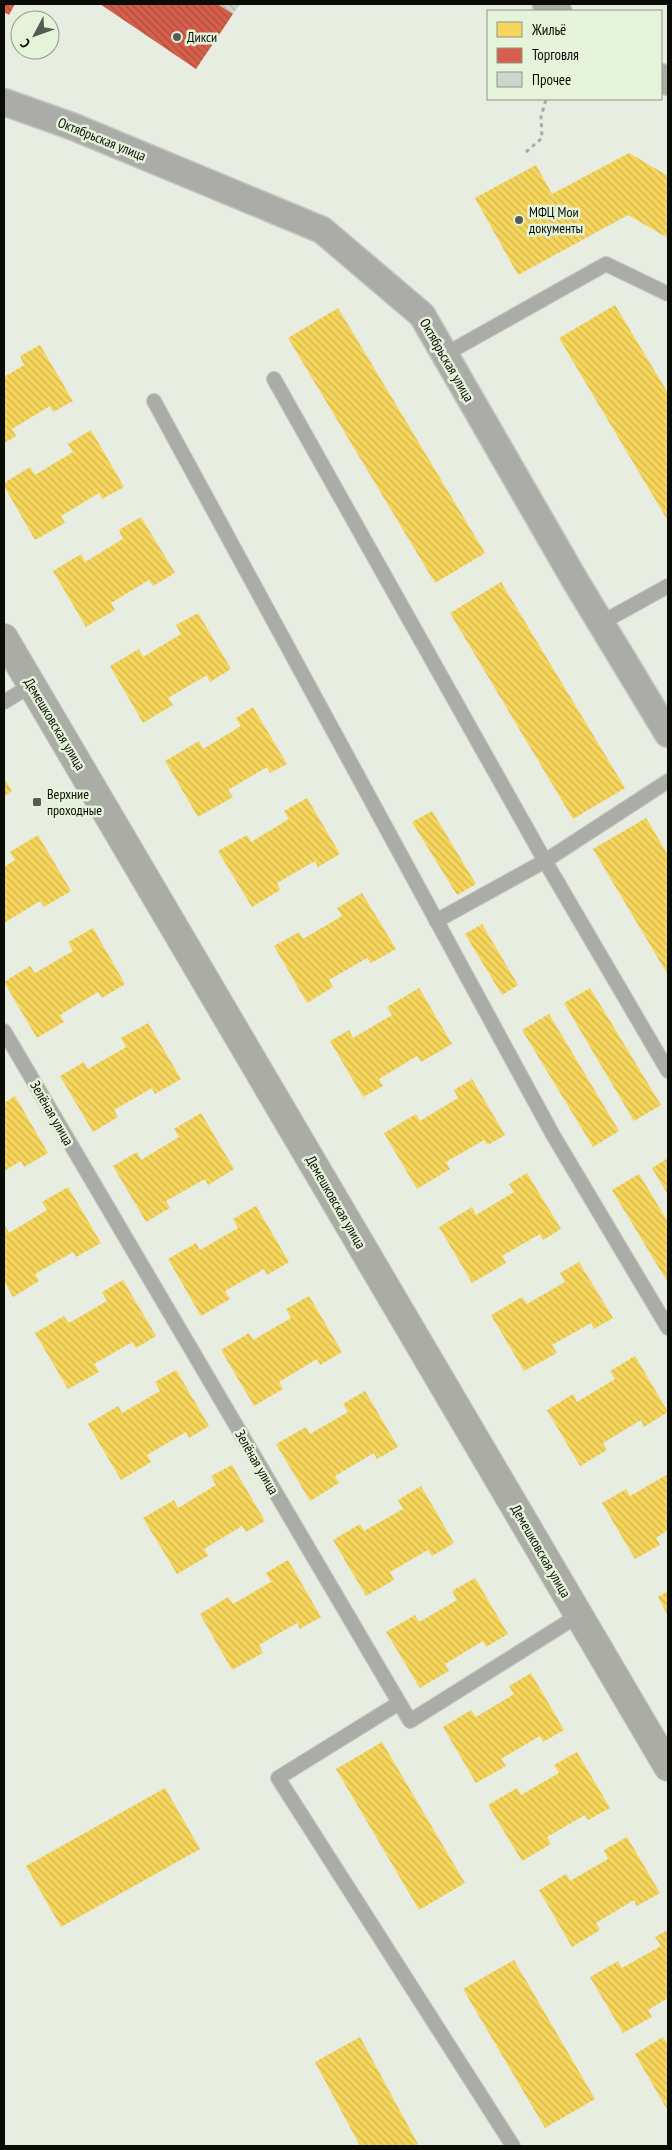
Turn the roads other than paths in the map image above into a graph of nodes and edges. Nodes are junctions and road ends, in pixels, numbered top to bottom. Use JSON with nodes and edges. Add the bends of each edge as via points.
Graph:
{"nodes":[{"id":1,"x":4,"y":102,"type":"edge"},
{"id":2,"x":668,"y":294,"type":"edge"},
{"id":3,"x":444,"y":356,"type":"junction"},
{"id":4,"x":274,"y":379,"type":"dead end"},
{"id":5,"x":154,"y":401,"type":"dead end"},
{"id":6,"x":668,"y":586,"type":"edge"},
{"id":7,"x":601,"y":624,"type":"junction"},
{"id":8,"x":4,"y":638,"type":"edge"},
{"id":9,"x":32,"y":685,"type":"junction"},
{"id":10,"x":4,"y":702,"type":"edge"},
{"id":11,"x":668,"y":734,"type":"edge"},
{"id":12,"x":668,"y":781,"type":"edge"},
{"id":13,"x":545,"y":861,"type":"junction"},
{"id":14,"x":436,"y":921,"type":"junction"},
{"id":15,"x":4,"y":1031,"type":"edge"},
{"id":16,"x":668,"y":1071,"type":"edge"},
{"id":17,"x":668,"y":1328,"type":"edge"},
{"id":18,"x":579,"y":1615,"type":"junction"},
{"id":19,"x":399,"y":1703,"type":"junction"},
{"id":20,"x":668,"y":1767,"type":"edge"},
{"id":21,"x":513,"y":2146,"type":"edge"}],
"edges":[{"from":1,"to":3,"type":"street","name":"Октябрьская улица","via":[[74,127],[322,230],[422,315]]},
{"from":2,"to":3,"type":"lane","via":[[606,264]]},
{"from":3,"to":7,"type":"street","name":"Октябрьская улица"},
{"from":4,"to":13,"type":"lane"},
{"from":5,"to":14,"type":"lane"},
{"from":6,"to":7,"type":"lane"},
{"from":7,"to":11,"type":"street","name":"Октябрьская улица"},
{"from":8,"to":9,"type":"street","name":"Демешковская улица"},
{"from":9,"to":10,"type":"lane"},
{"from":9,"to":18,"type":"street","name":"Демешковская улица"},
{"from":12,"to":13,"type":"lane"},
{"from":13,"to":14,"type":"lane"},
{"from":13,"to":16,"type":"lane"},
{"from":14,"to":17,"type":"lane","via":[[552,1135]]},
{"from":15,"to":19,"type":"lane","name":"Зелёная улица"},
{"from":18,"to":19,"type":"lane","name":"Зелёная улица","via":[[410,1721]]},
{"from":18,"to":20,"type":"street","name":"Демешковская улица"},
{"from":19,"to":21,"type":"lane","via":[[278,1778]]}]}
